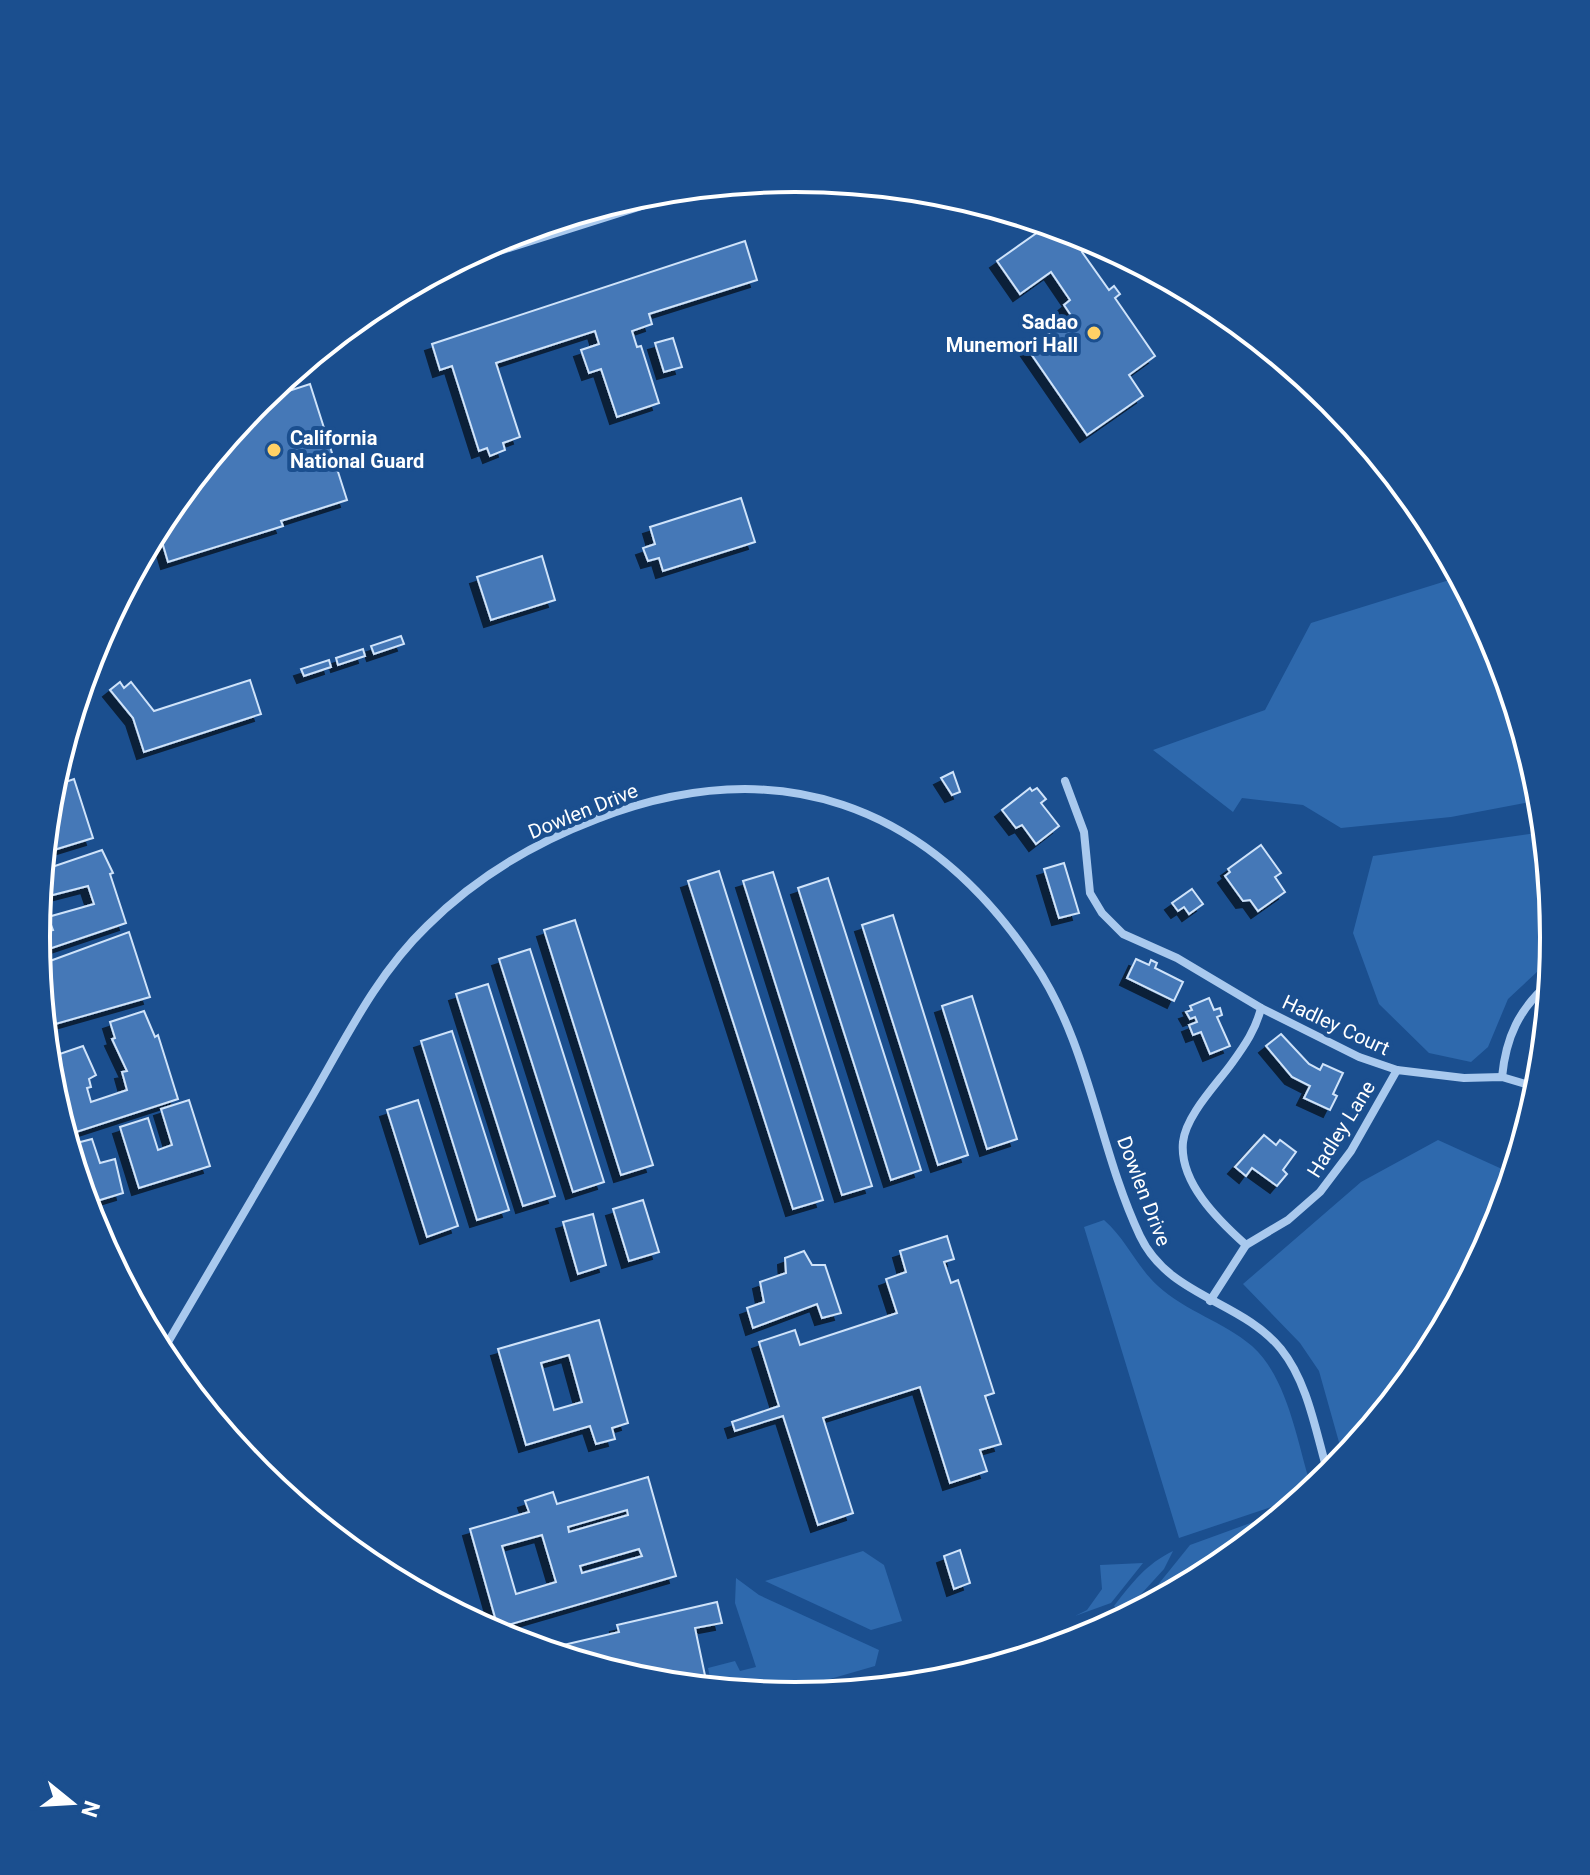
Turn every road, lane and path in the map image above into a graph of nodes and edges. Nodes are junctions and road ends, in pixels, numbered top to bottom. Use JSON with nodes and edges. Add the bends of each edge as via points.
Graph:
{"nodes":[{"id":1,"x":1065,"y":781,"type":"dead end"},
{"id":2,"x":1537,"y":993,"type":"edge"},
{"id":3,"x":1261,"y":1008,"type":"junction"},
{"id":4,"x":1397,"y":1070,"type":"junction"},
{"id":5,"x":1502,"y":1077,"type":"junction"},
{"id":6,"x":1526,"y":1084,"type":"edge"},
{"id":7,"x":1246,"y":1245,"type":"junction"},
{"id":8,"x":1210,"y":1301,"type":"junction"},
{"id":9,"x":169,"y":1340,"type":"edge"},
{"id":10,"x":1324,"y":1462,"type":"edge"}],
"edges":[{"from":1,"to":3,"type":"street","name":"Hadley Court","via":[[1084,832],[1090,893],[1102,913],[1123,934],[1177,958]]},
{"from":2,"to":5,"type":"street","via":[[1513,1027]]},
{"from":3,"to":4,"type":"street","name":"Hadley Court"},
{"from":3,"to":7,"type":"street","via":[[1253,1032],[1183,1140],[1186,1165],[1206,1206]]},
{"from":4,"to":5,"type":"street","name":"Hadley Lane"},
{"from":4,"to":7,"type":"street","name":"Hadley Lane","via":[[1351,1151],[1320,1192],[1288,1220]]},
{"from":5,"to":6,"type":"street","name":"Hadley Lane"},
{"from":7,"to":8,"type":"street","name":"Hadley Lane"},
{"from":8,"to":9,"type":"street","name":"Dowlen Drive","via":[[1167,1274],[1151,1257],[1124,1195],[1076,1043],[1034,962],[998,915],[933,855],[877,819],[786,789],[741,787],[664,797],[567,830],[471,887],[425,927],[379,982]]},
{"from":8,"to":10,"type":"street","name":"Dowlen Drive","via":[[1255,1325],[1279,1346],[1298,1375]]}]}
